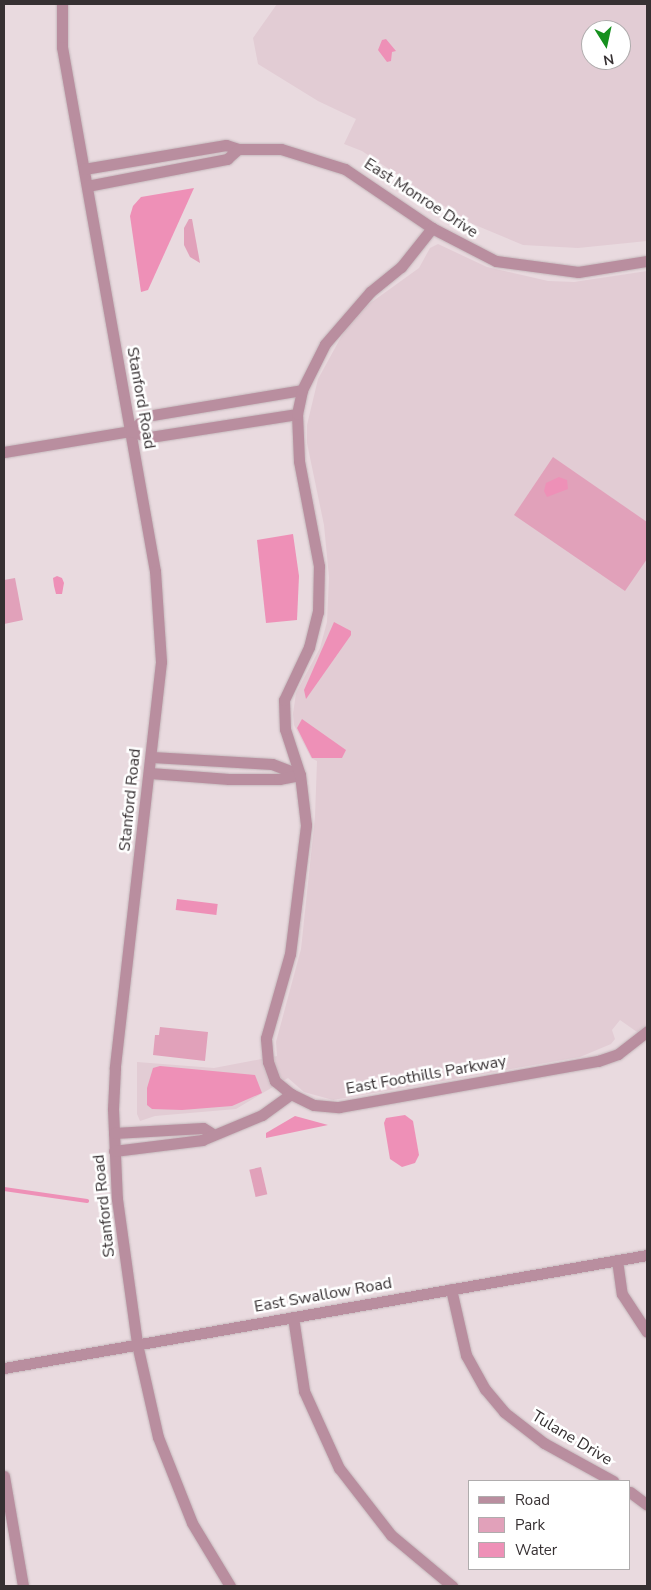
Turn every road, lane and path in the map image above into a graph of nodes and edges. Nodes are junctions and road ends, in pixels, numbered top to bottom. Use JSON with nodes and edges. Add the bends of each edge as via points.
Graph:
{"nodes":[{"id":1,"x":62,"y":4,"type":"edge"},
{"id":2,"x":238,"y":149,"type":"junction"},
{"id":3,"x":84,"y":169,"type":"junction"},
{"id":4,"x":87,"y":186,"type":"junction"},
{"id":5,"x":432,"y":228,"type":"junction"},
{"id":6,"x":647,"y":261,"type":"edge"},
{"id":7,"x":302,"y":390,"type":"junction"},
{"id":8,"x":297,"y":414,"type":"junction"},
{"id":9,"x":131,"y":431,"type":"junction"},
{"id":10,"x":4,"y":452,"type":"edge"},
{"id":11,"x":152,"y":757,"type":"junction"},
{"id":12,"x":150,"y":773,"type":"junction"},
{"id":13,"x":300,"y":775,"type":"junction"},
{"id":14,"x":647,"y":1031,"type":"edge"},
{"id":15,"x":291,"y":1094,"type":"junction"},
{"id":16,"x":114,"y":1133,"type":"junction"},
{"id":17,"x":211,"y":1133,"type":"junction"},
{"id":18,"x":114,"y":1151,"type":"junction"},
{"id":19,"x":647,"y":1255,"type":"edge"},
{"id":20,"x":617,"y":1260,"type":"junction"},
{"id":21,"x":451,"y":1290,"type":"junction"},
{"id":22,"x":292,"y":1317,"type":"junction"},
{"id":23,"x":647,"y":1332,"type":"edge"},
{"id":24,"x":136,"y":1344,"type":"junction"},
{"id":25,"x":4,"y":1368,"type":"edge"},
{"id":26,"x":4,"y":1476,"type":"edge"},
{"id":27,"x":611,"y":1480,"type":"edge"},
{"id":28,"x":631,"y":1493,"type":"edge"},
{"id":29,"x":647,"y":1505,"type":"edge"},
{"id":30,"x":23,"y":1586,"type":"edge"},
{"id":31,"x":230,"y":1586,"type":"edge"},
{"id":32,"x":452,"y":1586,"type":"edge"}],
"edges":[{"from":1,"to":3,"type":"street","name":"Stanford Road","via":[[62,46]]},
{"from":2,"to":3,"type":"street","name":"East Monroe Drive","via":[[226,145]]},
{"from":2,"to":4,"type":"street","via":[[227,159]]},
{"from":2,"to":5,"type":"street","name":"East Monroe Drive","via":[[281,150],[328,161],[368,182]]},
{"from":3,"to":4,"type":"street","name":"Stanford Road"},
{"from":4,"to":9,"type":"street","name":"Stanford Road"},
{"from":5,"to":6,"type":"street","name":"East Monroe Drive","via":[[496,261],[533,268],[578,272]]},
{"from":5,"to":7,"type":"street","via":[[402,267],[347,315],[325,344]]},
{"from":7,"to":8,"type":"street"},
{"from":7,"to":9,"type":"street","via":[[147,416]]},
{"from":8,"to":9,"type":"street","via":[[150,438]]},
{"from":8,"to":13,"type":"street","via":[[299,461],[312,518],[320,576],[316,628],[284,700],[285,729]]},
{"from":9,"to":10,"type":"street"},
{"from":9,"to":11,"type":"street","name":"Stanford Road","via":[[156,580],[161,662]]},
{"from":11,"to":12,"type":"street","name":"Stanford Road"},
{"from":11,"to":13,"type":"street","via":[[272,764]]},
{"from":12,"to":13,"type":"street","via":[[271,779]]},
{"from":12,"to":16,"type":"street","name":"Stanford Road","via":[[116,1068]]},
{"from":13,"to":15,"type":"street","via":[[306,824],[297,912],[290,954],[266,1038],[268,1062],[276,1081]]},
{"from":14,"to":15,"type":"street","name":"East Foothills Parkway","via":[[618,1054],[598,1061],[339,1108],[314,1105]]},
{"from":15,"to":17,"type":"street","via":[[262,1115]]},
{"from":16,"to":17,"type":"street","via":[[203,1128]]},
{"from":16,"to":18,"type":"street","name":"Stanford Road"},
{"from":17,"to":18,"type":"street","via":[[202,1140]]},
{"from":18,"to":24,"type":"street","name":"Stanford Road"},
{"from":19,"to":20,"type":"street","name":"East Swallow Road"},
{"from":20,"to":21,"type":"street","name":"East Swallow Road"},
{"from":20,"to":23,"type":"street","via":[[622,1294]]},
{"from":21,"to":22,"type":"street","name":"East Swallow Road"},
{"from":21,"to":27,"type":"street","name":"Tulane Drive","via":[[466,1355],[485,1389],[504,1412],[544,1444]]},
{"from":22,"to":24,"type":"street","name":"East Swallow Road"},
{"from":22,"to":32,"type":"street","via":[[304,1390],[339,1468],[391,1535]]},
{"from":24,"to":25,"type":"street","name":"East Swallow Road"},
{"from":24,"to":31,"type":"street","name":"Stanford Road","via":[[169,1469],[192,1523]]},
{"from":26,"to":30,"type":"street"},
{"from":28,"to":29,"type":"street"}]}
